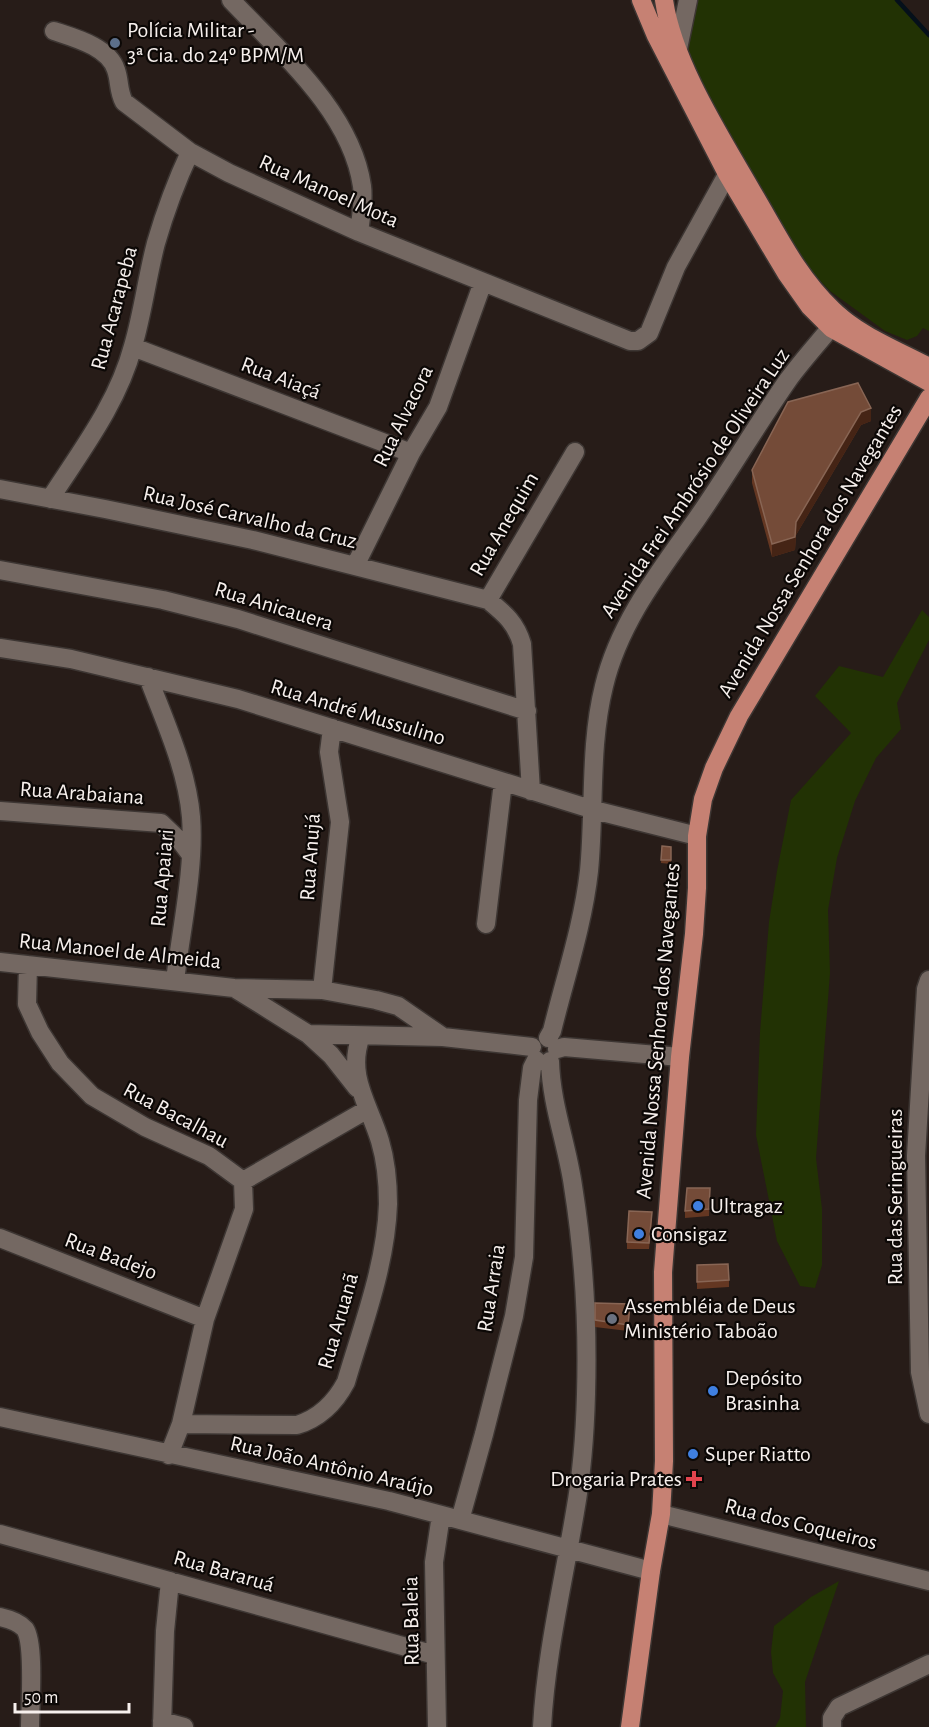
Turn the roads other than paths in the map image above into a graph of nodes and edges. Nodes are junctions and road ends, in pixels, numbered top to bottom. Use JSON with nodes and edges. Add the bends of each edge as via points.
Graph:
{"nodes":[{"id":1,"x":231,"y":0,"type":"edge"},
{"id":2,"x":641,"y":0,"type":"edge"},
{"id":3,"x":664,"y":0,"type":"edge"},
{"id":4,"x":688,"y":0,"type":"edge"},
{"id":5,"x":54,"y":31,"type":"dead end"},
{"id":6,"x":678,"y":49,"type":"junction"},
{"id":7,"x":190,"y":152,"type":"junction"},
{"id":8,"x":731,"y":167,"type":"junction"},
{"id":9,"x":358,"y":232,"type":"junction"},
{"id":10,"x":483,"y":282,"type":"junction"},
{"id":11,"x":836,"y":322,"type":"junction"},
{"id":12,"x":133,"y":347,"type":"junction"},
{"id":13,"x":929,"y":367,"type":"edge"},
{"id":14,"x":929,"y":382,"type":"edge"},
{"id":15,"x":929,"y":398,"type":"edge"},
{"id":16,"x":574,"y":452,"type":"dead end"},
{"id":17,"x":411,"y":453,"type":"junction"},
{"id":18,"x":0,"y":489,"type":"edge"},
{"id":19,"x":50,"y":499,"type":"junction"},
{"id":20,"x":355,"y":566,"type":"junction"},
{"id":21,"x":0,"y":570,"type":"edge"},
{"id":22,"x":488,"y":600,"type":"junction"},
{"id":23,"x":0,"y":648,"type":"edge"},
{"id":24,"x":148,"y":677,"type":"junction"},
{"id":25,"x":527,"y":711,"type":"junction"},
{"id":26,"x":332,"y":728,"type":"junction"},
{"id":27,"x":503,"y":782,"type":"junction"},
{"id":28,"x":531,"y":791,"type":"junction"},
{"id":29,"x":187,"y":793,"type":"junction"},
{"id":30,"x":594,"y":810,"type":"junction"},
{"id":31,"x":0,"y":811,"type":"edge"},
{"id":32,"x":161,"y":823,"type":"junction"},
{"id":33,"x":697,"y":836,"type":"junction"},
{"id":34,"x":191,"y":855,"type":"junction"},
{"id":35,"x":486,"y":924,"type":"dead end"},
{"id":36,"x":0,"y":962,"type":"edge"},
{"id":37,"x":28,"y":965,"type":"junction"},
{"id":38,"x":929,"y":980,"type":"edge"},
{"id":39,"x":175,"y":981,"type":"junction"},
{"id":40,"x":234,"y":988,"type":"junction"},
{"id":41,"x":322,"y":990,"type":"junction"},
{"id":42,"x":308,"y":1034,"type":"junction"},
{"id":43,"x":361,"y":1036,"type":"junction"},
{"id":44,"x":443,"y":1037,"type":"junction"},
{"id":45,"x":544,"y":1051,"type":"junction"},
{"id":46,"x":680,"y":1057,"type":"junction"},
{"id":47,"x":365,"y":1102,"type":"junction"},
{"id":48,"x":243,"y":1181,"type":"junction"},
{"id":49,"x":0,"y":1238,"type":"edge"},
{"id":50,"x":205,"y":1319,"type":"junction"},
{"id":51,"x":928,"y":1410,"type":"edge"},
{"id":52,"x":0,"y":1417,"type":"edge"},
{"id":53,"x":181,"y":1424,"type":"junction"},
{"id":54,"x":169,"y":1455,"type":"junction"},
{"id":55,"x":661,"y":1514,"type":"junction"},
{"id":56,"x":441,"y":1515,"type":"junction"},
{"id":57,"x":460,"y":1520,"type":"junction"},
{"id":58,"x":0,"y":1534,"type":"edge"},
{"id":59,"x":568,"y":1548,"type":"junction"},
{"id":60,"x":651,"y":1570,"type":"junction"},
{"id":61,"x":170,"y":1581,"type":"junction"},
{"id":62,"x":929,"y":1581,"type":"edge"},
{"id":63,"x":0,"y":1617,"type":"edge"},
{"id":64,"x":435,"y":1655,"type":"junction"},
{"id":65,"x":929,"y":1664,"type":"edge"},
{"id":66,"x":162,"y":1724,"type":"edge"},
{"id":67,"x":30,"y":1727,"type":"edge"},
{"id":68,"x":184,"y":1727,"type":"edge"},
{"id":69,"x":437,"y":1727,"type":"edge"},
{"id":70,"x":542,"y":1727,"type":"edge"},
{"id":71,"x":630,"y":1727,"type":"edge"},
{"id":72,"x":832,"y":1727,"type":"edge"}],
"edges":[{"from":1,"to":9,"type":"street","via":[[321,96],[339,123],[355,156],[362,187]]},
{"from":2,"to":8,"type":"main road","via":[[656,36]]},
{"from":3,"to":6,"type":"main road"},
{"from":4,"to":6,"type":"street"},
{"from":5,"to":7,"type":"street","name":"Rua Manoel Mota","via":[[89,42],[108,57],[116,69],[124,102]]},
{"from":6,"to":8,"type":"main road"},
{"from":7,"to":9,"type":"street","name":"Rua Manoel Mota"},
{"from":7,"to":12,"type":"street","name":"Rua Acarapeba","via":[[156,243]]},
{"from":8,"to":10,"type":"street","name":"Rua Manoel Mota","via":[[676,267],[649,333],[638,341]]},
{"from":8,"to":11,"type":"main road"},
{"from":9,"to":10,"type":"street","name":"Rua Manoel Mota"},
{"from":10,"to":17,"type":"street","name":"Rua Alvacora","via":[[438,406]]},
{"from":11,"to":13,"type":"main road"},
{"from":11,"to":14,"type":"main road"},
{"from":11,"to":30,"type":"street","name":"Avenida Frei Ambrósio de Oliveira Luz","via":[[789,379],[658,573],[616,645],[604,686],[596,740]]},
{"from":12,"to":17,"type":"street","name":"Rua Aiaçá"},
{"from":12,"to":19,"type":"street","name":"Rua Acarapeba","via":[[107,410]]},
{"from":15,"to":33,"type":"main road","name":"Avenida Nossa Senhora dos Navegantes","via":[[739,716],[714,768]]},
{"from":16,"to":22,"type":"street","name":"Rua Anequim"},
{"from":17,"to":20,"type":"street","name":"Rua Alvacora"},
{"from":18,"to":19,"type":"street","name":"Rua José Carvalho da Cruz"},
{"from":19,"to":20,"type":"street","name":"Rua José Carvalho da Cruz","via":[[253,540]]},
{"from":20,"to":22,"type":"street","name":"Rua José Carvalho da Cruz"},
{"from":21,"to":25,"type":"street","name":"Rua Anicauera","via":[[163,600],[238,619]]},
{"from":22,"to":25,"type":"street","name":"Rua Anequim","via":[[519,631]]},
{"from":23,"to":24,"type":"street","name":"Rua André Mussulino"},
{"from":24,"to":26,"type":"street","name":"Rua André Mussulino"},
{"from":24,"to":29,"type":"street","name":"Rua Apaiari","via":[[173,741]]},
{"from":25,"to":28,"type":"street","name":"Rua Anequim"},
{"from":26,"to":27,"type":"street","name":"Rua André Mussulino"},
{"from":26,"to":41,"type":"street","name":"Rua Anujá","via":[[329,752],[340,822]]},
{"from":27,"to":28,"type":"street","name":"Rua André Mussulino"},
{"from":27,"to":35,"type":"street"},
{"from":28,"to":30,"type":"street","name":"Rua André Mussulino"},
{"from":29,"to":32,"type":"street","name":"Rua Arabaiana"},
{"from":29,"to":34,"type":"street","name":"Rua Apaiari"},
{"from":30,"to":33,"type":"street","name":"Rua André Mussulino"},
{"from":30,"to":45,"type":"street","name":"Avenida Frei Ambrósio de Oliveira Luz","via":[[580,917]]},
{"from":31,"to":32,"type":"street","name":"Rua Arabaiana"},
{"from":32,"to":34,"type":"street","name":"Rua Arabaiana"},
{"from":33,"to":46,"type":"main road","name":"Avenida Nossa Senhora dos Navegantes","via":[[694,934]]},
{"from":34,"to":39,"type":"street","name":"Rua Apaiari"},
{"from":36,"to":37,"type":"street","name":"Rua Manoel de Almeida"},
{"from":37,"to":39,"type":"street","name":"Rua Manoel de Almeida"},
{"from":37,"to":48,"type":"street","name":"Rua Bacalhau","via":[[27,1004],[40,1032],[60,1062],[92,1096],[145,1128],[209,1156]]},
{"from":38,"to":51,"type":"street","name":"Rua das Seringueiras","via":[[916,1156],[920,1372]]},
{"from":39,"to":40,"type":"street","name":"Rua Manoel de Almeida"},
{"from":40,"to":41,"type":"street","name":"Rua Manoel de Almeida"},
{"from":40,"to":42,"type":"street","name":"Rua Manoel de Almeida"},
{"from":41,"to":44,"type":"street","name":"Rua Manoel de Almeida","via":[[398,1006]]},
{"from":42,"to":43,"type":"street","name":"Rua Manoel de Almeida"},
{"from":42,"to":47,"type":"street","name":"Rua Aruanã","via":[[331,1055]]},
{"from":43,"to":44,"type":"street","name":"Rua Manoel de Almeida"},
{"from":43,"to":47,"type":"street","name":"Rua Aruanã","via":[[354,1060]]},
{"from":44,"to":45,"type":"street","name":"Rua Manoel de Almeida"},
{"from":45,"to":46,"type":"street","name":"Rua Manoel de Almeida","via":[[564,1047]]},
{"from":45,"to":57,"type":"street","name":"Rua Arraia","via":[[532,1068],[528,1100],[524,1257],[514,1316]]},
{"from":45,"to":59,"type":"street","name":"Avenida Frei Ambrósio de Oliveira Luz","via":[[573,1184],[585,1281],[584,1436]]},
{"from":46,"to":55,"type":"main road","name":"Avenida Nossa Senhora dos Navegantes","via":[[663,1272]]},
{"from":47,"to":48,"type":"street"},
{"from":47,"to":53,"type":"street","name":"Rua Aruanã","via":[[386,1167],[384,1247],[338,1398],[310,1421],[297,1425]]},
{"from":48,"to":50,"type":"street","via":[[244,1209]]},
{"from":49,"to":50,"type":"street","name":"Rua Badejo"},
{"from":50,"to":53,"type":"street"},
{"from":52,"to":54,"type":"street","name":"Rua João Antônio Araújo"},
{"from":53,"to":54,"type":"street"},
{"from":54,"to":56,"type":"street","name":"Rua João Antônio Araújo"},
{"from":55,"to":60,"type":"main road","name":"Avenida Nossa Senhora dos Navegantes"},
{"from":55,"to":62,"type":"street","name":"Rua dos Coqueiros"},
{"from":56,"to":57,"type":"street","name":"Rua João Antônio Araújo"},
{"from":56,"to":64,"type":"street","name":"Rua Baleia","via":[[434,1562]]},
{"from":57,"to":59,"type":"street","name":"Rua João Antônio Araújo"},
{"from":58,"to":61,"type":"street","name":"Rua Bararuá"},
{"from":59,"to":60,"type":"street","name":"Rua João Antônio Araújo"},
{"from":59,"to":70,"type":"street","name":"Avenida Frei Ambrósio de Oliveira Luz","via":[[544,1690]]},
{"from":60,"to":71,"type":"main road","name":"Avenida Nossa Senhora dos Navegantes"},
{"from":61,"to":64,"type":"street","name":"Rua Bararuá"},
{"from":61,"to":66,"type":"street"},
{"from":63,"to":67,"type":"street","via":[[24,1628],[30,1644]]},
{"from":64,"to":69,"type":"street","name":"Rua Baleia"},
{"from":65,"to":72,"type":"street","via":[[839,1707],[831,1718]]},
{"from":66,"to":68,"type":"street"}]}
